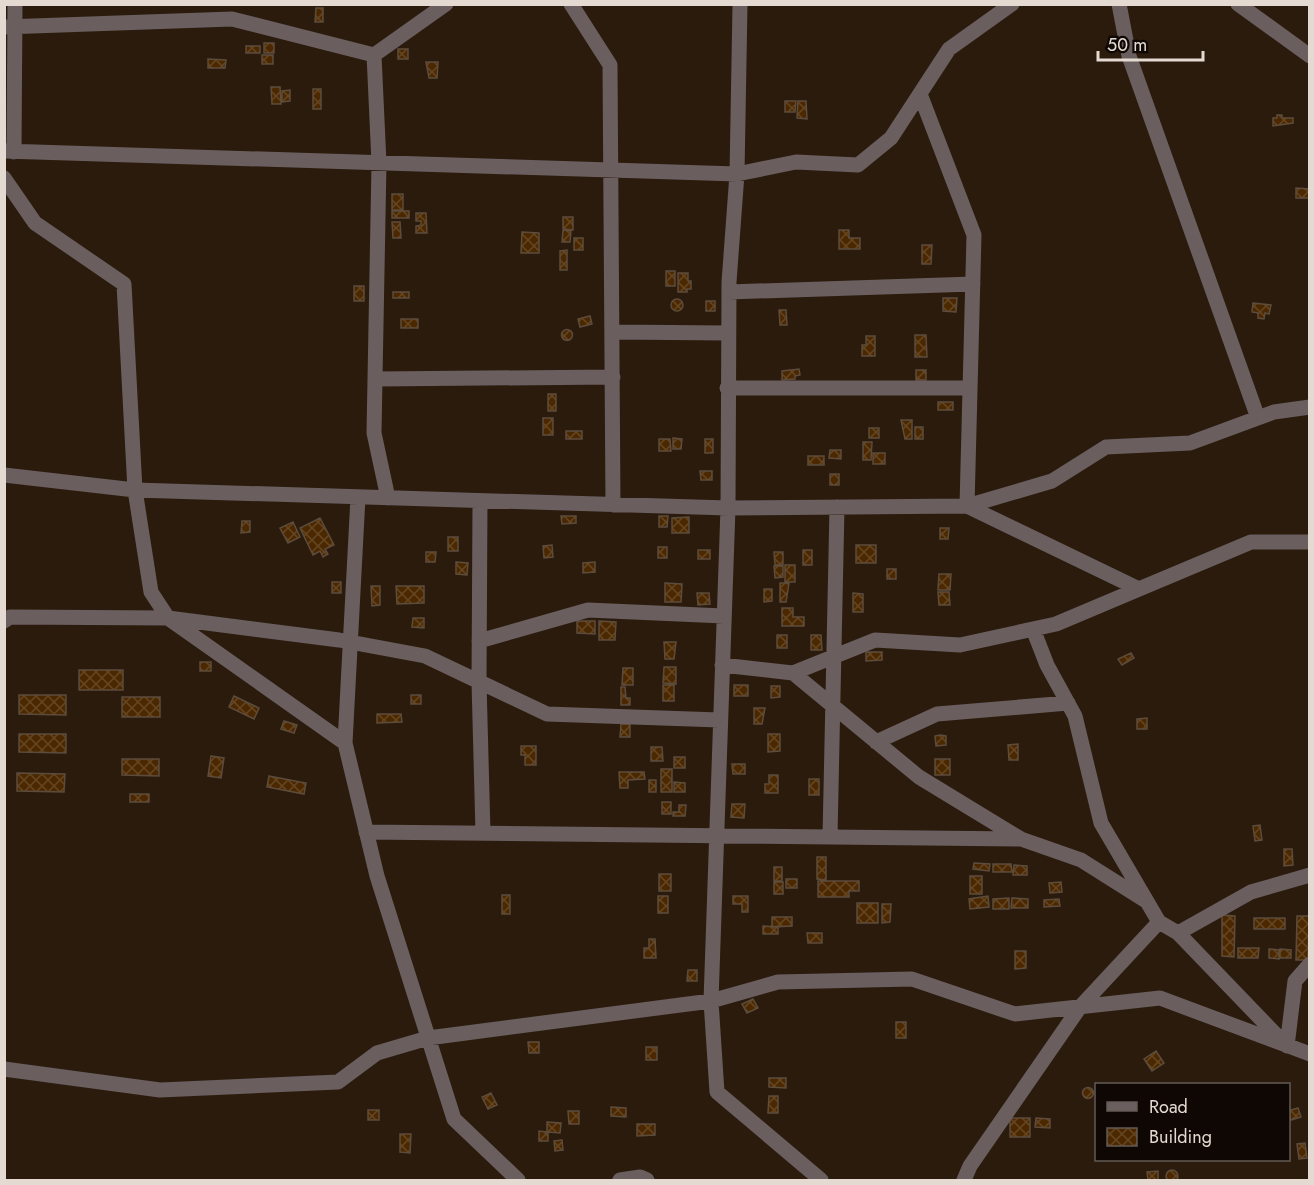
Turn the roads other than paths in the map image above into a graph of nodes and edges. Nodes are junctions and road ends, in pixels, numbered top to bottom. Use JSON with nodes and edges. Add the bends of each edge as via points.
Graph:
{"nodes":[{"id":1,"x":15,"y":4,"type":"edge"},
{"id":2,"x":446,"y":4,"type":"edge"},
{"id":3,"x":571,"y":4,"type":"edge"},
{"id":4,"x":740,"y":4,"type":"edge"},
{"id":5,"x":1012,"y":4,"type":"edge"},
{"id":6,"x":1119,"y":4,"type":"edge"},
{"id":7,"x":1238,"y":4,"type":"edge"},
{"id":8,"x":10,"y":27,"type":"edge"},
{"id":9,"x":374,"y":55,"type":"junction"},
{"id":10,"x":1310,"y":56,"type":"edge"},
{"id":11,"x":920,"y":94,"type":"junction"},
{"id":12,"x":9,"y":152,"type":"edge"},
{"id":13,"x":379,"y":163,"type":"junction"},
{"id":14,"x":613,"y":170,"type":"junction"},
{"id":15,"x":737,"y":174,"type":"junction"},
{"id":16,"x":4,"y":178,"type":"edge"},
{"id":17,"x":973,"y":284,"type":"junction"},
{"id":18,"x":729,"y":292,"type":"junction"},
{"id":19,"x":613,"y":332,"type":"junction"},
{"id":20,"x":728,"y":333,"type":"junction"},
{"id":21,"x":613,"y":377,"type":"junction"},
{"id":22,"x":377,"y":379,"type":"junction"},
{"id":23,"x":727,"y":388,"type":"junction"},
{"id":24,"x":970,"y":388,"type":"junction"},
{"id":25,"x":1310,"y":407,"type":"edge"},
{"id":26,"x":1258,"y":418,"type":"junction"},
{"id":27,"x":4,"y":475,"type":"edge"},
{"id":28,"x":135,"y":490,"type":"junction"},
{"id":29,"x":358,"y":497,"type":"junction"},
{"id":30,"x":388,"y":498,"type":"junction"},
{"id":31,"x":480,"y":501,"type":"junction"},
{"id":32,"x":613,"y":505,"type":"junction"},
{"id":33,"x":967,"y":506,"type":"junction"},
{"id":34,"x":837,"y":507,"type":"junction"},
{"id":35,"x":728,"y":508,"type":"junction"},
{"id":36,"x":1310,"y":542,"type":"edge"},
{"id":37,"x":1139,"y":589,"type":"junction"},
{"id":38,"x":723,"y":616,"type":"junction"},
{"id":39,"x":168,"y":618,"type":"junction"},
{"id":40,"x":4,"y":621,"type":"edge"},
{"id":41,"x":1033,"y":629,"type":"junction"},
{"id":42,"x":479,"y":640,"type":"junction"},
{"id":43,"x":350,"y":642,"type":"junction"},
{"id":44,"x":834,"y":657,"type":"junction"},
{"id":45,"x":722,"y":665,"type":"junction"},
{"id":46,"x":793,"y":674,"type":"junction"},
{"id":47,"x":479,"y":682,"type":"junction"},
{"id":48,"x":1068,"y":703,"type":"junction"},
{"id":49,"x":832,"y":706,"type":"junction"},
{"id":50,"x":719,"y":720,"type":"junction"},
{"id":51,"x":876,"y":742,"type":"junction"},
{"id":52,"x":345,"y":743,"type":"junction"},
{"id":53,"x":366,"y":832,"type":"junction"},
{"id":54,"x":483,"y":833,"type":"junction"},
{"id":55,"x":715,"y":837,"type":"junction"},
{"id":56,"x":830,"y":837,"type":"junction"},
{"id":57,"x":1021,"y":839,"type":"junction"},
{"id":58,"x":1310,"y":875,"type":"edge"},
{"id":59,"x":1146,"y":901,"type":"junction"},
{"id":60,"x":1159,"y":922,"type":"junction"},
{"id":61,"x":1178,"y":933,"type":"junction"},
{"id":62,"x":1310,"y":964,"type":"edge"},
{"id":63,"x":711,"y":1001,"type":"junction"},
{"id":64,"x":1080,"y":1006,"type":"junction"},
{"id":65,"x":428,"y":1038,"type":"junction"},
{"id":66,"x":1287,"y":1046,"type":"junction"},
{"id":67,"x":1310,"y":1054,"type":"edge"},
{"id":68,"x":4,"y":1069,"type":"edge"},
{"id":69,"x":518,"y":1180,"type":"edge"},
{"id":70,"x":620,"y":1180,"type":"edge"},
{"id":71,"x":647,"y":1180,"type":"edge"},
{"id":72,"x":821,"y":1180,"type":"edge"},
{"id":73,"x":964,"y":1180,"type":"edge"}],
"edges":[{"from":1,"to":8,"type":"street"},
{"from":2,"to":9,"type":"street"},
{"from":3,"to":14,"type":"street","via":[[610,65]]},
{"from":4,"to":15,"type":"street"},
{"from":5,"to":11,"type":"street","via":[[949,49]]},
{"from":6,"to":26,"type":"street","via":[[1129,56]]},
{"from":7,"to":10,"type":"street"},
{"from":8,"to":9,"type":"street","via":[[231,19]]},
{"from":8,"to":12,"type":"street"},
{"from":9,"to":13,"type":"street"},
{"from":11,"to":15,"type":"street","via":[[891,138],[858,165],[795,162]]},
{"from":11,"to":17,"type":"street","via":[[974,236]]},
{"from":12,"to":13,"type":"street"},
{"from":13,"to":14,"type":"street"},
{"from":13,"to":22,"type":"street"},
{"from":14,"to":15,"type":"street"},
{"from":14,"to":19,"type":"street"},
{"from":15,"to":18,"type":"street"},
{"from":16,"to":28,"type":"street","via":[[35,223],[124,284]]},
{"from":17,"to":18,"type":"street"},
{"from":17,"to":24,"type":"street"},
{"from":18,"to":20,"type":"street"},
{"from":19,"to":20,"type":"street"},
{"from":19,"to":21,"type":"street"},
{"from":20,"to":23,"type":"street"},
{"from":21,"to":22,"type":"street"},
{"from":21,"to":32,"type":"street"},
{"from":22,"to":30,"type":"street","via":[[374,433]]},
{"from":23,"to":24,"type":"street"},
{"from":23,"to":35,"type":"street"},
{"from":24,"to":33,"type":"street"},
{"from":25,"to":26,"type":"street"},
{"from":26,"to":33,"type":"street","via":[[1190,443],[1106,447],[1053,481]]},
{"from":27,"to":28,"type":"street"},
{"from":28,"to":29,"type":"street"},
{"from":28,"to":39,"type":"street","via":[[151,592]]},
{"from":29,"to":30,"type":"street"},
{"from":29,"to":43,"type":"street"},
{"from":30,"to":31,"type":"street"},
{"from":31,"to":32,"type":"street"},
{"from":31,"to":42,"type":"street"},
{"from":32,"to":35,"type":"street"},
{"from":33,"to":34,"type":"street"},
{"from":33,"to":37,"type":"street"},
{"from":34,"to":35,"type":"street"},
{"from":34,"to":44,"type":"street"},
{"from":35,"to":38,"type":"street"},
{"from":36,"to":37,"type":"street","via":[[1251,542]]},
{"from":37,"to":41,"type":"street","via":[[1056,624]]},
{"from":38,"to":42,"type":"street","via":[[588,610]]},
{"from":38,"to":45,"type":"street"},
{"from":39,"to":40,"type":"street","via":[[10,617]]},
{"from":39,"to":43,"type":"street"},
{"from":39,"to":52,"type":"street"},
{"from":41,"to":44,"type":"street","via":[[960,645],[875,640]]},
{"from":41,"to":48,"type":"street"},
{"from":42,"to":47,"type":"street"},
{"from":43,"to":47,"type":"street","via":[[425,656]]},
{"from":43,"to":52,"type":"street"},
{"from":44,"to":46,"type":"street"},
{"from":44,"to":49,"type":"street"},
{"from":45,"to":46,"type":"street"},
{"from":45,"to":50,"type":"street"},
{"from":46,"to":49,"type":"street"},
{"from":47,"to":50,"type":"street","via":[[547,714]]},
{"from":47,"to":54,"type":"street"},
{"from":48,"to":51,"type":"street","via":[[937,714]]},
{"from":48,"to":59,"type":"street","via":[[1075,716],[1101,823]]},
{"from":49,"to":51,"type":"street"},
{"from":49,"to":56,"type":"street"},
{"from":50,"to":55,"type":"street"},
{"from":51,"to":57,"type":"street","via":[[919,777]]},
{"from":52,"to":53,"type":"street"},
{"from":53,"to":54,"type":"street"},
{"from":53,"to":65,"type":"street"},
{"from":54,"to":55,"type":"street"},
{"from":55,"to":56,"type":"street"},
{"from":55,"to":63,"type":"street"},
{"from":56,"to":57,"type":"street"},
{"from":57,"to":59,"type":"street","via":[[1081,860]]},
{"from":58,"to":61,"type":"street","via":[[1251,892]]},
{"from":59,"to":60,"type":"street"},
{"from":60,"to":61,"type":"street"},
{"from":60,"to":64,"type":"street"},
{"from":61,"to":66,"type":"street"},
{"from":62,"to":66,"type":"street","via":[[1295,981]]},
{"from":63,"to":64,"type":"street","via":[[778,982],[912,979],[1015,1014]]},
{"from":63,"to":65,"type":"street"},
{"from":63,"to":72,"type":"street","via":[[717,1092]]},
{"from":64,"to":66,"type":"street","via":[[1160,998]]},
{"from":64,"to":73,"type":"street"},
{"from":65,"to":68,"type":"street","via":[[377,1053],[338,1082],[160,1090]]},
{"from":65,"to":69,"type":"street","via":[[453,1119]]},
{"from":66,"to":67,"type":"street"},
{"from":70,"to":71,"type":"street"}]}
